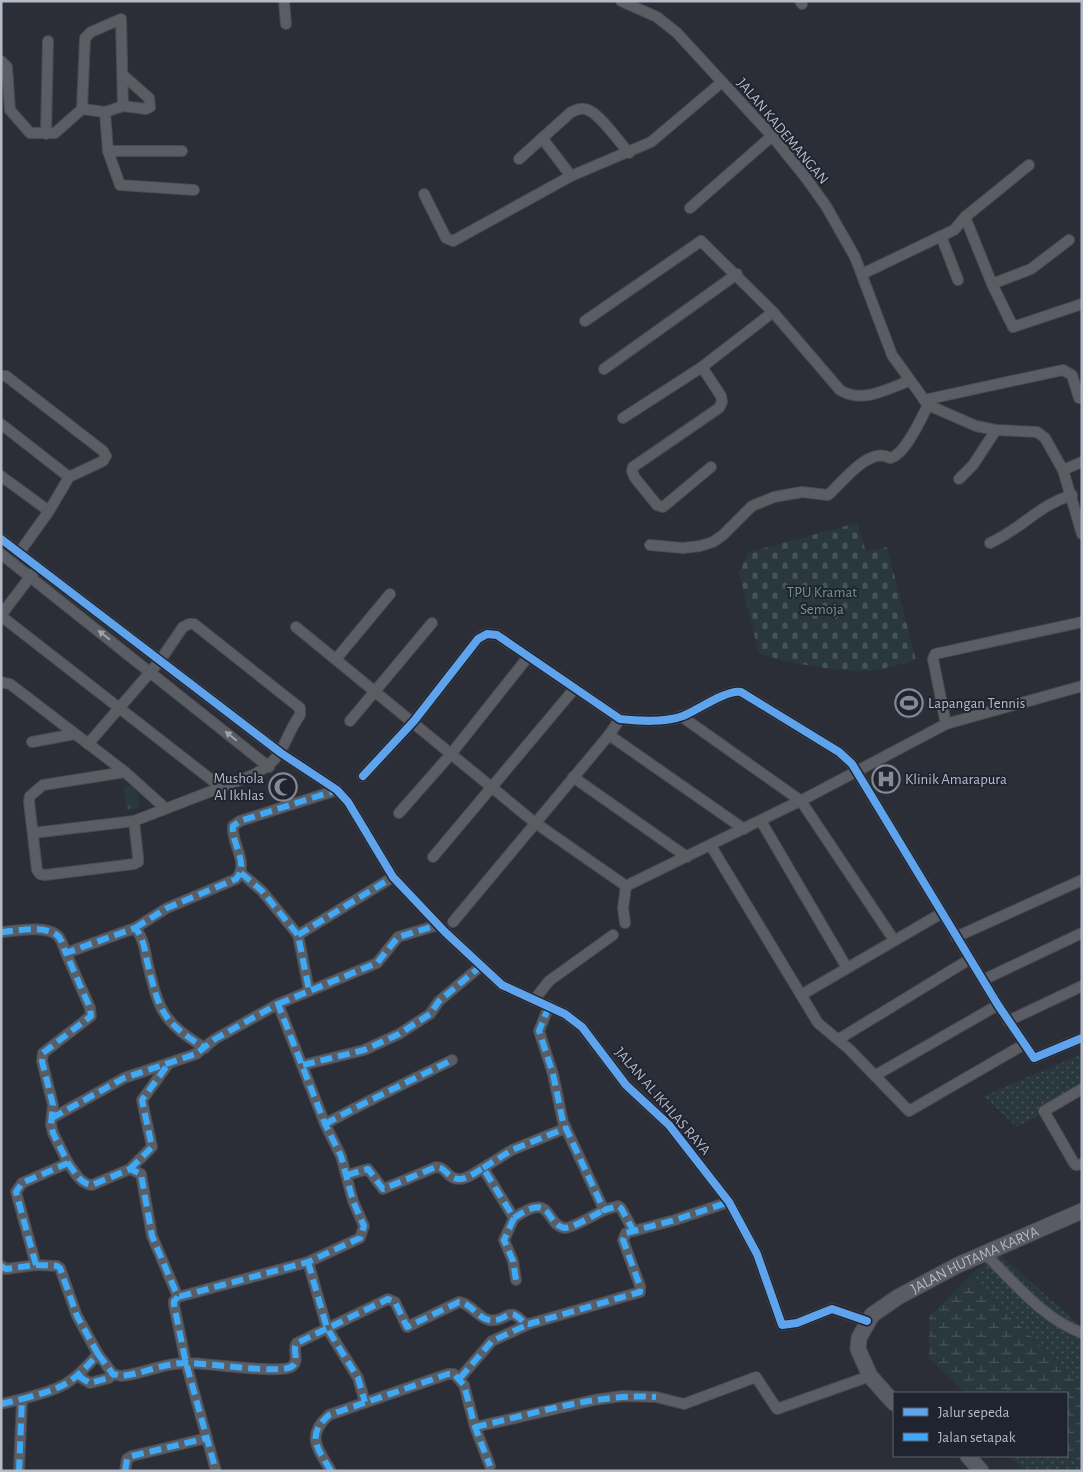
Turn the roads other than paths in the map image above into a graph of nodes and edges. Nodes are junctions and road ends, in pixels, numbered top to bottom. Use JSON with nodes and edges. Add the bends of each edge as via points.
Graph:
{"nodes":[{"id":1,"x":284,"y":1,"type":"edge"},
{"id":2,"x":621,"y":1,"type":"edge"},
{"id":3,"x":286,"y":24,"type":"dead end"},
{"id":4,"x":48,"y":41,"type":"dead end"},
{"id":5,"x":1,"y":61,"type":"edge"},
{"id":6,"x":124,"y":76,"type":"junction"},
{"id":7,"x":722,"y":82,"type":"junction"},
{"id":8,"x":123,"y":106,"type":"junction"},
{"id":9,"x":82,"y":109,"type":"junction"},
{"id":10,"x":105,"y":112,"type":"junction"},
{"id":11,"x":46,"y":134,"type":"junction"},
{"id":12,"x":772,"y":136,"type":"junction"},
{"id":13,"x":542,"y":138,"type":"junction"},
{"id":14,"x":108,"y":151,"type":"junction"},
{"id":15,"x":182,"y":151,"type":"dead end"},
{"id":16,"x":629,"y":153,"type":"junction"},
{"id":17,"x":519,"y":159,"type":"dead end"},
{"id":18,"x":1029,"y":165,"type":"dead end"},
{"id":19,"x":572,"y":176,"type":"junction"},
{"id":20,"x":194,"y":190,"type":"dead end"},
{"id":21,"x":424,"y":194,"type":"dead end"},
{"id":22,"x":690,"y":208,"type":"dead end"},
{"id":23,"x":965,"y":217,"type":"junction"},
{"id":24,"x":942,"y":236,"type":"junction"},
{"id":25,"x":1069,"y":240,"type":"dead end"},
{"id":26,"x":736,"y":274,"type":"junction"},
{"id":27,"x":862,"y":274,"type":"junction"},
{"id":28,"x":958,"y":280,"type":"dead end"},
{"id":29,"x":992,"y":284,"type":"junction"},
{"id":30,"x":1082,"y":304,"type":"edge"},
{"id":31,"x":774,"y":312,"type":"junction"},
{"id":32,"x":585,"y":321,"type":"dead end"},
{"id":33,"x":702,"y":367,"type":"junction"},
{"id":34,"x":604,"y":369,"type":"dead end"},
{"id":35,"x":1,"y":376,"type":"edge"},
{"id":36,"x":909,"y":381,"type":"junction"},
{"id":37,"x":1079,"y":398,"type":"dead end"},
{"id":38,"x":926,"y":403,"type":"junction"},
{"id":39,"x":623,"y":418,"type":"dead end"},
{"id":40,"x":1,"y":424,"type":"edge"},
{"id":41,"x":996,"y":430,"type":"junction"},
{"id":42,"x":1082,"y":462,"type":"edge"},
{"id":43,"x":711,"y":467,"type":"dead end"},
{"id":44,"x":1064,"y":470,"type":"junction"},
{"id":45,"x":1,"y":476,"type":"edge"},
{"id":46,"x":69,"y":477,"type":"junction"},
{"id":47,"x":959,"y":479,"type":"dead end"},
{"id":48,"x":1072,"y":495,"type":"junction"},
{"id":49,"x":49,"y":511,"type":"junction"},
{"id":50,"x":1082,"y":534,"type":"edge"},
{"id":51,"x":1,"y":538,"type":"edge"},
{"id":52,"x":990,"y":543,"type":"dead end"},
{"id":53,"x":650,"y":545,"type":"dead end"},
{"id":54,"x":19,"y":553,"type":"junction"},
{"id":55,"x":1,"y":554,"type":"edge"},
{"id":56,"x":34,"y":572,"type":"junction"},
{"id":57,"x":390,"y":594,"type":"dead end"},
{"id":58,"x":1,"y":615,"type":"edge"},
{"id":59,"x":1082,"y":622,"type":"edge"},
{"id":60,"x":432,"y":623,"type":"dead end"},
{"id":61,"x":296,"y":626,"type":"dead end"},
{"id":62,"x":528,"y":656,"type":"junction"},
{"id":63,"x":336,"y":659,"type":"junction"},
{"id":64,"x":159,"y":662,"type":"junction"},
{"id":65,"x":150,"y":671,"type":"junction"},
{"id":66,"x":1,"y":682,"type":"edge"},
{"id":67,"x":1082,"y":686,"type":"edge"},
{"id":68,"x":575,"y":688,"type":"junction"},
{"id":69,"x":375,"y":691,"type":"junction"},
{"id":70,"x":121,"y":708,"type":"junction"},
{"id":71,"x":682,"y":716,"type":"junction"},
{"id":72,"x":620,"y":719,"type":"junction"},
{"id":73,"x":350,"y":721,"type":"dead end"},
{"id":74,"x":414,"y":721,"type":"junction"},
{"id":75,"x":946,"y":724,"type":"junction"},
{"id":76,"x":75,"y":734,"type":"junction"},
{"id":77,"x":609,"y":735,"type":"junction"},
{"id":78,"x":32,"y":742,"type":"dead end"},
{"id":79,"x":88,"y":744,"type":"junction"},
{"id":80,"x":281,"y":753,"type":"junction"},
{"id":81,"x":451,"y":754,"type":"junction"},
{"id":82,"x":269,"y":767,"type":"junction"},
{"id":83,"x":125,"y":772,"type":"junction"},
{"id":84,"x":858,"y":772,"type":"junction"},
{"id":85,"x":363,"y":776,"type":"dead end"},
{"id":86,"x":573,"y":777,"type":"junction"},
{"id":87,"x":493,"y":787,"type":"junction"},
{"id":88,"x":222,"y":788,"type":"junction"},
{"id":89,"x":337,"y":790,"type":"junction"},
{"id":90,"x":801,"y":801,"type":"junction"},
{"id":91,"x":165,"y":808,"type":"junction"},
{"id":92,"x":399,"y":813,"type":"dead end"},
{"id":93,"x":134,"y":820,"type":"junction"},
{"id":94,"x":761,"y":821,"type":"junction"},
{"id":95,"x":534,"y":822,"type":"junction"},
{"id":96,"x":744,"y":829,"type":"junction"},
{"id":97,"x":33,"y":833,"type":"junction"},
{"id":98,"x":711,"y":846,"type":"junction"},
{"id":99,"x":433,"y":857,"type":"dead end"},
{"id":100,"x":687,"y":857,"type":"junction"},
{"id":101,"x":241,"y":873,"type":"junction"},
{"id":102,"x":393,"y":877,"type":"junction"},
{"id":103,"x":1082,"y":880,"type":"edge"},
{"id":104,"x":626,"y":886,"type":"junction"},
{"id":105,"x":942,"y":913,"type":"junction"},
{"id":106,"x":453,"y":922,"type":"dead end"},
{"id":107,"x":625,"y":923,"type":"dead end"},
{"id":108,"x":438,"y":925,"type":"junction"},
{"id":109,"x":135,"y":928,"type":"junction"},
{"id":110,"x":1,"y":932,"type":"edge"},
{"id":111,"x":1082,"y":933,"type":"edge"},
{"id":112,"x":298,"y":935,"type":"junction"},
{"id":113,"x":613,"y":935,"type":"dead end"},
{"id":114,"x":956,"y":937,"type":"junction"},
{"id":115,"x":894,"y":940,"type":"junction"},
{"id":116,"x":66,"y":953,"type":"junction"},
{"id":117,"x":970,"y":959,"type":"junction"},
{"id":118,"x":481,"y":966,"type":"junction"},
{"id":119,"x":847,"y":968,"type":"junction"},
{"id":120,"x":983,"y":980,"type":"junction"},
{"id":121,"x":1082,"y":986,"type":"edge"},
{"id":122,"x":309,"y":990,"type":"junction"},
{"id":123,"x":801,"y":995,"type":"junction"},
{"id":124,"x":534,"y":1000,"type":"junction"},
{"id":125,"x":278,"y":1004,"type":"junction"},
{"id":126,"x":998,"y":1005,"type":"junction"},
{"id":127,"x":549,"y":1006,"type":"junction"},
{"id":128,"x":1008,"y":1021,"type":"junction"},
{"id":129,"x":1082,"y":1038,"type":"edge"},
{"id":130,"x":839,"y":1039,"type":"junction"},
{"id":131,"x":1023,"y":1045,"type":"junction"},
{"id":132,"x":205,"y":1048,"type":"junction"},
{"id":133,"x":452,"y":1060,"type":"dead end"},
{"id":134,"x":169,"y":1063,"type":"junction"},
{"id":135,"x":303,"y":1065,"type":"junction"},
{"id":136,"x":876,"y":1075,"type":"junction"},
{"id":137,"x":1082,"y":1089,"type":"edge"},
{"id":138,"x":52,"y":1118,"type":"junction"},
{"id":139,"x":326,"y":1124,"type":"junction"},
{"id":140,"x":566,"y":1128,"type":"junction"},
{"id":141,"x":68,"y":1163,"type":"junction"},
{"id":142,"x":1082,"y":1164,"type":"edge"},
{"id":143,"x":483,"y":1168,"type":"junction"},
{"id":144,"x":130,"y":1169,"type":"junction"},
{"id":145,"x":347,"y":1175,"type":"junction"},
{"id":146,"x":729,"y":1202,"type":"junction"},
{"id":147,"x":604,"y":1210,"type":"junction"},
{"id":148,"x":1080,"y":1216,"type":"edge"},
{"id":149,"x":514,"y":1218,"type":"junction"},
{"id":150,"x":633,"y":1230,"type":"junction"},
{"id":151,"x":985,"y":1254,"type":"junction"},
{"id":152,"x":308,"y":1262,"type":"junction"},
{"id":153,"x":36,"y":1265,"type":"junction"},
{"id":154,"x":1,"y":1266,"type":"edge"},
{"id":155,"x":516,"y":1280,"type":"dead end"},
{"id":156,"x":178,"y":1297,"type":"junction"},
{"id":157,"x":870,"y":1318,"type":"junction"},
{"id":158,"x":529,"y":1324,"type":"junction"},
{"id":159,"x":327,"y":1328,"type":"junction"},
{"id":160,"x":1082,"y":1332,"type":"edge"},
{"id":161,"x":98,"y":1354,"type":"junction"},
{"id":162,"x":186,"y":1363,"type":"junction"},
{"id":163,"x":113,"y":1374,"type":"junction"},
{"id":164,"x":78,"y":1376,"type":"junction"},
{"id":165,"x":870,"y":1376,"type":"junction"},
{"id":166,"x":460,"y":1378,"type":"junction"},
{"id":167,"x":22,"y":1399,"type":"junction"},
{"id":168,"x":365,"y":1402,"type":"junction"},
{"id":169,"x":893,"y":1402,"type":"edge"},
{"id":170,"x":1,"y":1404,"type":"edge"},
{"id":171,"x":475,"y":1427,"type":"junction"},
{"id":172,"x":207,"y":1438,"type":"junction"},
{"id":173,"x":969,"y":1457,"type":"edge"},
{"id":174,"x":490,"y":1466,"type":"dead end"},
{"id":175,"x":19,"y":1471,"type":"edge"},
{"id":176,"x":124,"y":1471,"type":"edge"},
{"id":177,"x":216,"y":1471,"type":"edge"},
{"id":178,"x":331,"y":1471,"type":"edge"},
{"id":179,"x":981,"y":1471,"type":"edge"}],
"edges":[{"from":1,"to":3,"type":"street"},
{"from":2,"to":7,"type":"street","name":"JALAN KADEMANGAN","via":[[657,17]]},
{"from":4,"to":11,"type":"street"},
{"from":5,"to":11,"type":"street","via":[[7,67],[12,112],[30,133]]},
{"from":6,"to":8,"type":"street"},
{"from":6,"to":8,"type":"street","via":[[150,98],[151,104],[146,109]]},
{"from":6,"to":9,"type":"street","via":[[121,19],[91,32],[85,38]]},
{"from":7,"to":12,"type":"street","name":"JALAN KADEMANGAN"},
{"from":7,"to":16,"type":"street","via":[[651,142]]},
{"from":8,"to":10,"type":"street"},
{"from":9,"to":10,"type":"street"},
{"from":9,"to":11,"type":"street","via":[[55,133]]},
{"from":10,"to":14,"type":"street"},
{"from":12,"to":22,"type":"street"},
{"from":12,"to":27,"type":"street","name":"JALAN KADEMANGAN","via":[[826,206]]},
{"from":13,"to":16,"type":"street","via":[[577,109],[586,109],[595,114]]},
{"from":13,"to":17,"type":"street"},
{"from":13,"to":19,"type":"street"},
{"from":14,"to":15,"type":"street"},
{"from":14,"to":20,"type":"street","via":[[120,185]]},
{"from":16,"to":19,"type":"street"},
{"from":18,"to":23,"type":"street"},
{"from":19,"to":21,"type":"street","via":[[453,242],[446,238]]},
{"from":23,"to":24,"type":"street","via":[[954,230]]},
{"from":23,"to":29,"type":"street"},
{"from":24,"to":27,"type":"street"},
{"from":24,"to":28,"type":"street"},
{"from":25,"to":29,"type":"street","via":[[1031,269]]},
{"from":26,"to":31,"type":"street"},
{"from":26,"to":32,"type":"street","via":[[702,241]]},
{"from":26,"to":34,"type":"street"},
{"from":27,"to":36,"type":"street","name":"JALAN KADEMANGAN","via":[[884,339]]},
{"from":29,"to":30,"type":"street","via":[[1013,327]]},
{"from":31,"to":33,"type":"street"},
{"from":31,"to":36,"type":"street","via":[[840,390],[848,395],[869,395]]},
{"from":33,"to":39,"type":"street"},
{"from":33,"to":43,"type":"street","via":[[721,396],[719,408],[633,467],[632,471],[657,505],[663,507]]},
{"from":35,"to":46,"type":"street","via":[[6,376],[105,454],[103,461]]},
{"from":36,"to":38,"type":"street","name":"JALAN KADEMANGAN"},
{"from":37,"to":38,"type":"street","via":[[1072,374],[1063,370]]},
{"from":38,"to":41,"type":"street","name":"JALAN KADEMANGAN","via":[[961,421]]},
{"from":38,"to":53,"type":"street","via":[[898,454],[891,458],[882,454],[873,456],[828,495],[802,492],[774,497],[752,506],[723,535],[700,546]]},
{"from":40,"to":46,"type":"street"},
{"from":41,"to":44,"type":"street","name":"JALAN KADEMANGAN","via":[[1041,434]]},
{"from":41,"to":47,"type":"street","via":[[973,465]]},
{"from":42,"to":44,"type":"street"},
{"from":44,"to":48,"type":"street","name":"JALAN KADEMANGAN"},
{"from":45,"to":49,"type":"street"},
{"from":46,"to":49,"type":"street"},
{"from":48,"to":50,"type":"street","name":"JALAN KADEMANGAN"},
{"from":48,"to":52,"type":"street","via":[[1048,504],[1009,534]]},
{"from":49,"to":54,"type":"street"},
{"from":51,"to":54,"type":"street"},
{"from":54,"to":56,"type":"street"},
{"from":55,"to":56,"type":"street"},
{"from":56,"to":58,"type":"street"},
{"from":56,"to":64,"type":"street","name":"JALAN AL IKHLAS RAYA"},
{"from":65,"to":56,"type":"street","one_way":true},
{"from":57,"to":63,"type":"street"},
{"from":58,"to":70,"type":"street"},
{"from":59,"to":75,"type":"street","via":[[935,654],[933,659]]},
{"from":60,"to":69,"type":"street"},
{"from":61,"to":63,"type":"street"},
{"from":62,"to":68,"type":"street"},
{"from":62,"to":74,"type":"street","via":[[497,635],[484,635]]},
{"from":62,"to":81,"type":"street"},
{"from":63,"to":69,"type":"street"},
{"from":64,"to":65,"type":"street"},
{"from":64,"to":80,"type":"street","name":"JALAN AL IKHLAS RAYA"},
{"from":64,"to":80,"type":"street","via":[[183,627],[194,624],[298,705],[300,715]]},
{"from":65,"to":70,"type":"street"},
{"from":82,"to":65,"type":"street","one_way":true},
{"from":66,"to":76,"type":"street","via":[[10,684]]},
{"from":67,"to":75,"type":"street"},
{"from":68,"to":72,"type":"street"},
{"from":68,"to":87,"type":"street"},
{"from":69,"to":73,"type":"street"},
{"from":69,"to":74,"type":"street"},
{"from":70,"to":79,"type":"street"},
{"from":70,"to":88,"type":"street"},
{"from":71,"to":72,"type":"street","via":[[640,721]]},
{"from":71,"to":84,"type":"street","via":[[729,694],[741,692],[838,752]]},
{"from":71,"to":90,"type":"street"},
{"from":72,"to":77,"type":"street"},
{"from":74,"to":81,"type":"street"},
{"from":74,"to":85,"type":"street"},
{"from":75,"to":84,"type":"street"},
{"from":76,"to":78,"type":"street"},
{"from":76,"to":79,"type":"street"},
{"from":77,"to":86,"type":"street"},
{"from":77,"to":96,"type":"street"},
{"from":79,"to":83,"type":"street"},
{"from":80,"to":82,"type":"street"},
{"from":80,"to":89,"type":"street","name":"JALAN AL IKHLAS RAYA"},
{"from":81,"to":87,"type":"street"},
{"from":81,"to":92,"type":"street"},
{"from":82,"to":88,"type":"street"},
{"from":83,"to":91,"type":"street"},
{"from":83,"to":97,"type":"street","via":[[43,785],[30,796]]},
{"from":84,"to":90,"type":"street"},
{"from":84,"to":105,"type":"street"},
{"from":86,"to":95,"type":"street"},
{"from":86,"to":100,"type":"street"},
{"from":87,"to":95,"type":"street"},
{"from":87,"to":99,"type":"street"},
{"from":88,"to":91,"type":"street"},
{"from":89,"to":101,"type":"street","via":[[233,826]]},
{"from":89,"to":102,"type":"street","name":"JALAN AL IKHLAS RAYA","via":[[348,802]]},
{"from":90,"to":94,"type":"street"},
{"from":90,"to":115,"type":"street"},
{"from":91,"to":93,"type":"street"},
{"from":93,"to":97,"type":"street"},
{"from":93,"to":97,"type":"street","via":[[138,857],[134,864],[40,874]]},
{"from":94,"to":96,"type":"street"},
{"from":94,"to":119,"type":"street"},
{"from":95,"to":104,"type":"street"},
{"from":95,"to":106,"type":"street"},
{"from":96,"to":98,"type":"street"},
{"from":98,"to":100,"type":"street"},
{"from":98,"to":123,"type":"street"},
{"from":100,"to":104,"type":"street"},
{"from":101,"to":109,"type":"street","via":[[229,882],[168,908]]},
{"from":101,"to":112,"type":"street","via":[[262,891]]},
{"from":102,"to":108,"type":"street","name":"JALAN AL IKHLAS RAYA"},
{"from":102,"to":112,"type":"street"},
{"from":103,"to":114,"type":"street"},
{"from":104,"to":107,"type":"street"},
{"from":105,"to":114,"type":"street"},
{"from":105,"to":115,"type":"street"},
{"from":108,"to":118,"type":"street","name":"JALAN AL IKHLAS RAYA"},
{"from":108,"to":122,"type":"street","via":[[398,937],[378,964]]},
{"from":109,"to":116,"type":"street"},
{"from":109,"to":132,"type":"street","via":[[140,934],[154,992],[166,1017],[182,1034]]},
{"from":110,"to":116,"type":"street","via":[[50,932],[61,939]]},
{"from":111,"to":120,"type":"street"},
{"from":112,"to":122,"type":"street"},
{"from":113,"to":124,"type":"street","via":[[549,981]]},
{"from":114,"to":117,"type":"street"},
{"from":115,"to":119,"type":"street"},
{"from":116,"to":138,"type":"street","via":[[91,1016],[43,1053],[53,1105]]},
{"from":117,"to":120,"type":"street"},
{"from":117,"to":130,"type":"street"},
{"from":118,"to":124,"type":"street","name":"JALAN AL IKHLAS RAYA","via":[[502,985]]},
{"from":118,"to":135,"type":"street","via":[[439,1001],[430,1014],[399,1034],[364,1050]]},
{"from":119,"to":123,"type":"street"},
{"from":120,"to":126,"type":"street"},
{"from":121,"to":128,"type":"street"},
{"from":122,"to":125,"type":"street"},
{"from":123,"to":130,"type":"street","via":[[818,1023]]},
{"from":124,"to":127,"type":"street","name":"JALAN AL IKHLAS RAYA"},
{"from":125,"to":132,"type":"street","via":[[215,1038]]},
{"from":125,"to":135,"type":"street"},
{"from":126,"to":128,"type":"street"},
{"from":126,"to":136,"type":"street"},
{"from":127,"to":140,"type":"street","via":[[540,1025],[540,1037]]},
{"from":127,"to":146,"type":"street","name":"JALAN AL IKHLAS RAYA","via":[[582,1027],[626,1085],[669,1125]]},
{"from":128,"to":131,"type":"street"},
{"from":129,"to":131,"type":"street","via":[[1035,1059]]},
{"from":130,"to":136,"type":"street"},
{"from":131,"to":136,"type":"street","via":[[910,1111]]},
{"from":132,"to":134,"type":"street"},
{"from":133,"to":139,"type":"street"},
{"from":134,"to":138,"type":"street","via":[[124,1078]]},
{"from":134,"to":144,"type":"street","via":[[142,1100],[152,1147]]},
{"from":135,"to":139,"type":"street"},
{"from":137,"to":142,"type":"street","via":[[1044,1112],[1074,1163]]},
{"from":138,"to":141,"type":"street","via":[[53,1133]]},
{"from":139,"to":145,"type":"street"},
{"from":140,"to":143,"type":"street","via":[[512,1150]]},
{"from":140,"to":147,"type":"street"},
{"from":141,"to":144,"type":"street","via":[[87,1184]]},
{"from":141,"to":153,"type":"street","via":[[22,1183],[16,1192]]},
{"from":143,"to":145,"type":"street","via":[[459,1180],[436,1167],[383,1189],[368,1169]]},
{"from":143,"to":149,"type":"street"},
{"from":144,"to":156,"type":"street","via":[[141,1174],[152,1236]]},
{"from":145,"to":152,"type":"street","via":[[353,1201],[364,1226],[363,1234]]},
{"from":146,"to":150,"type":"street"},
{"from":146,"to":157,"type":"street","name":"JALAN AL IKHLAS RAYA","via":[[756,1254],[782,1325],[797,1323],[832,1309]]},
{"from":147,"to":149,"type":"street","via":[[569,1227],[560,1226],[544,1210],[536,1207],[526,1209]]},
{"from":147,"to":150,"type":"street","via":[[622,1208]]},
{"from":148,"to":151,"type":"street","name":"JALAN HUTAMA KARYA"},
{"from":149,"to":155,"type":"street","via":[[504,1240],[513,1260]]},
{"from":150,"to":158,"type":"street","via":[[626,1233],[623,1240],[640,1292]]},
{"from":151,"to":157,"type":"street","name":"JALAN HUTAMA KARYA","via":[[931,1279]]},
{"from":151,"to":160,"type":"street","via":[[1053,1319]]},
{"from":152,"to":156,"type":"street"},
{"from":152,"to":159,"type":"street"},
{"from":153,"to":154,"type":"street","via":[[6,1269]]},
{"from":153,"to":161,"type":"street","via":[[60,1268],[82,1326]]},
{"from":156,"to":162,"type":"street","via":[[174,1305]]},
{"from":157,"to":165,"type":"street","via":[[859,1338],[858,1349]]},
{"from":158,"to":159,"type":"street","via":[[515,1314],[490,1320],[459,1302],[407,1327],[395,1302],[388,1299]]},
{"from":158,"to":166,"type":"street","via":[[492,1341]]},
{"from":159,"to":162,"type":"street","via":[[297,1343],[294,1350],[296,1359],[288,1368],[256,1369]]},
{"from":159,"to":168,"type":"street","via":[[358,1378]]},
{"from":161,"to":163,"type":"street"},
{"from":161,"to":164,"type":"street"},
{"from":162,"to":163,"type":"street","via":[[133,1375]]},
{"from":162,"to":172,"type":"street"},
{"from":163,"to":164,"type":"street","via":[[90,1383]]},
{"from":164,"to":167,"type":"street","via":[[64,1386]]},
{"from":165,"to":169,"type":"street"},
{"from":165,"to":171,"type":"street","via":[[777,1410],[756,1377],[684,1404],[656,1397],[622,1396]]},
{"from":166,"to":168,"type":"street","via":[[448,1374]]},
{"from":166,"to":171,"type":"street"},
{"from":167,"to":170,"type":"street"},
{"from":167,"to":175,"type":"street"},
{"from":168,"to":178,"type":"street","via":[[329,1415],[317,1428],[315,1443]]},
{"from":171,"to":174,"type":"street"},
{"from":172,"to":176,"type":"street","via":[[132,1456],[127,1459]]},
{"from":172,"to":177,"type":"street"},
{"from":173,"to":179,"type":"street"}]}
